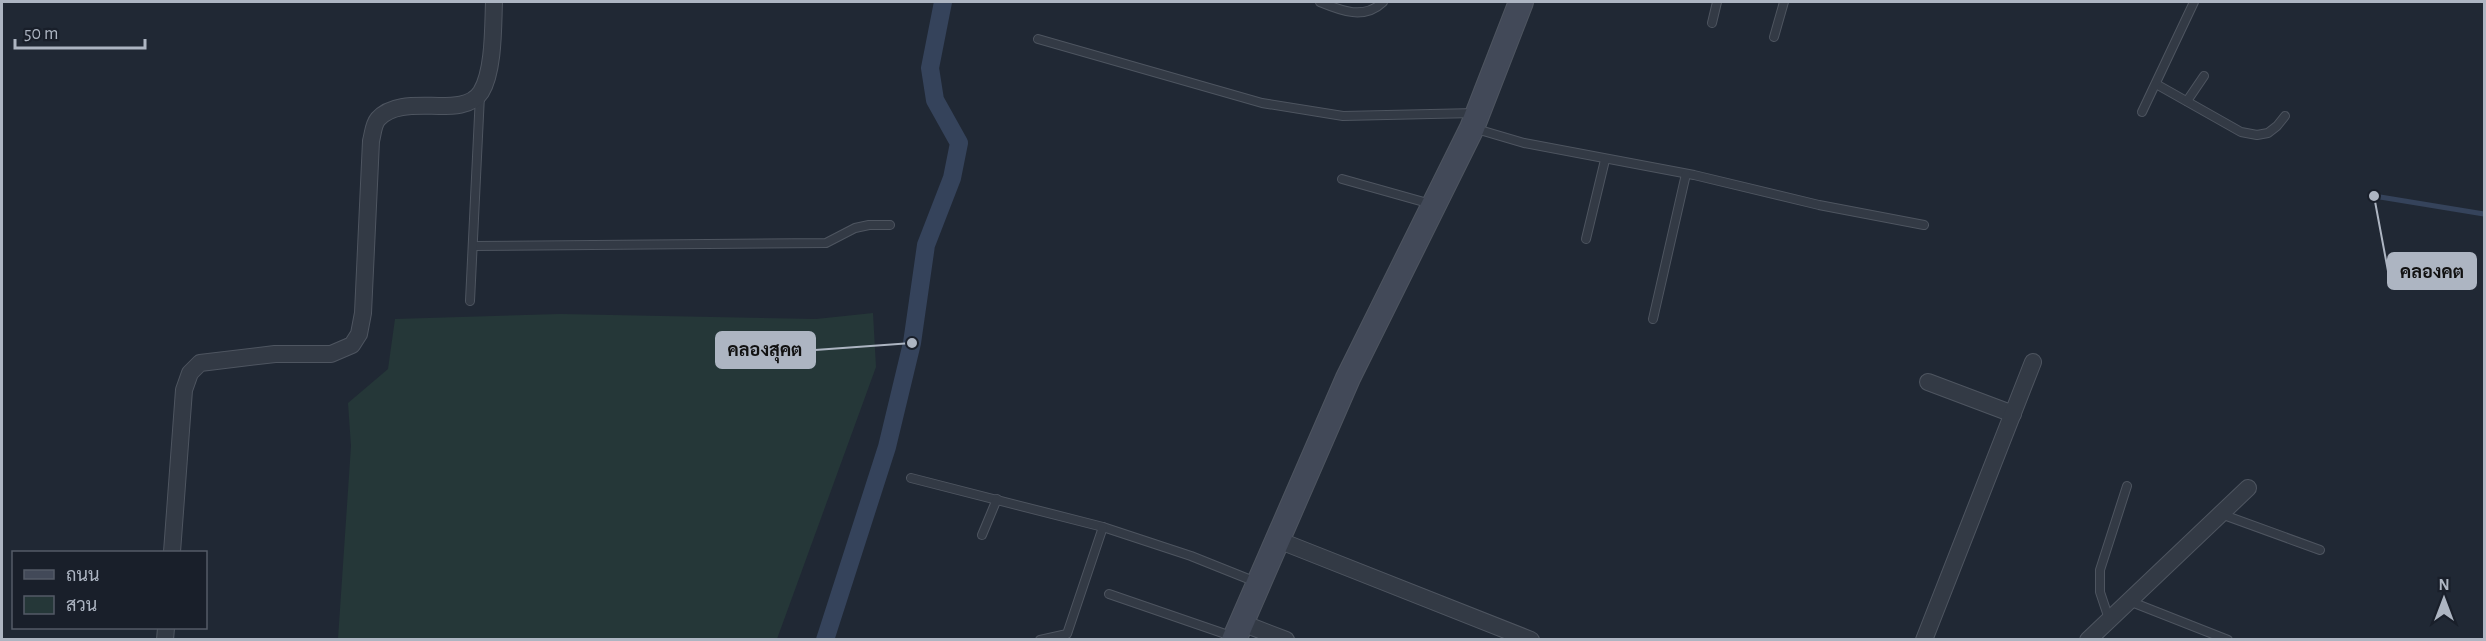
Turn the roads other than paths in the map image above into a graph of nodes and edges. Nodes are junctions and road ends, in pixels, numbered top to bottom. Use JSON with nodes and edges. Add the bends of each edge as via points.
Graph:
{"nodes":[{"id":1,"x":494,"y":2,"type":"edge"},
{"id":2,"x":1320,"y":2,"type":"edge"},
{"id":3,"x":1383,"y":2,"type":"edge"},
{"id":4,"x":1521,"y":2,"type":"edge"},
{"id":5,"x":1717,"y":2,"type":"edge"},
{"id":6,"x":1784,"y":2,"type":"edge"},
{"id":7,"x":2194,"y":2,"type":"edge"},
{"id":8,"x":1712,"y":23,"type":"dead end"},
{"id":9,"x":1774,"y":37,"type":"dead end"},
{"id":10,"x":1038,"y":39,"type":"dead end"},
{"id":11,"x":2204,"y":76,"type":"dead end"},
{"id":12,"x":2156,"y":84,"type":"junction"},
{"id":13,"x":480,"y":94,"type":"junction"},
{"id":14,"x":2187,"y":101,"type":"junction"},
{"id":15,"x":2142,"y":112,"type":"dead end"},
{"id":16,"x":2284,"y":116,"type":"dead end"},
{"id":17,"x":1474,"y":121,"type":"junction"},
{"id":18,"x":1605,"y":160,"type":"junction"},
{"id":19,"x":1686,"y":174,"type":"junction"},
{"id":20,"x":1342,"y":179,"type":"dead end"},
{"id":21,"x":1432,"y":205,"type":"junction"},
{"id":22,"x":890,"y":225,"type":"dead end"},
{"id":23,"x":1924,"y":225,"type":"dead end"},
{"id":24,"x":1586,"y":238,"type":"dead end"},
{"id":25,"x":472,"y":246,"type":"junction"},
{"id":26,"x":470,"y":301,"type":"dead end"},
{"id":27,"x":1653,"y":319,"type":"dead end"},
{"id":28,"x":2033,"y":362,"type":"dead end"},
{"id":29,"x":1929,"y":382,"type":"dead end"},
{"id":30,"x":2013,"y":414,"type":"junction"},
{"id":31,"x":911,"y":478,"type":"dead end"},
{"id":32,"x":2127,"y":486,"type":"dead end"},
{"id":33,"x":2248,"y":488,"type":"dead end"},
{"id":34,"x":997,"y":499,"type":"junction"},
{"id":35,"x":2221,"y":514,"type":"junction"},
{"id":36,"x":1103,"y":527,"type":"junction"},
{"id":37,"x":982,"y":535,"type":"dead end"},
{"id":38,"x":1278,"y":540,"type":"junction"},
{"id":39,"x":2320,"y":550,"type":"dead end"},
{"id":40,"x":172,"y":551,"type":"edge"},
{"id":41,"x":1259,"y":584,"type":"junction"},
{"id":42,"x":1109,"y":594,"type":"dead end"},
{"id":43,"x":2129,"y":601,"type":"junction"},
{"id":44,"x":2109,"y":619,"type":"junction"},
{"id":45,"x":1237,"y":633,"type":"edge"},
{"id":46,"x":1040,"y":639,"type":"edge"},
{"id":47,"x":1286,"y":639,"type":"edge"},
{"id":48,"x":1531,"y":639,"type":"edge"},
{"id":49,"x":1925,"y":639,"type":"edge"},
{"id":50,"x":2088,"y":639,"type":"edge"},
{"id":51,"x":2228,"y":639,"type":"edge"}],
"edges":[{"from":1,"to":13,"type":"street","via":[[489,66]]},
{"from":2,"to":3,"type":"lane","via":[[1360,14]]},
{"from":4,"to":17,"type":"street"},
{"from":5,"to":8,"type":"lane"},
{"from":6,"to":9,"type":"lane"},
{"from":7,"to":12,"type":"lane"},
{"from":10,"to":17,"type":"lane","via":[[1262,103],[1343,116]]},
{"from":11,"to":14,"type":"lane"},
{"from":12,"to":14,"type":"lane"},
{"from":12,"to":15,"type":"lane"},
{"from":13,"to":25,"type":"lane"},
{"from":13,"to":40,"type":"street","via":[[465,104],[405,107],[379,118],[371,141],[363,313],[359,334],[352,345],[331,354],[274,354],[200,363],[190,373],[184,390]]},
{"from":14,"to":16,"type":"lane","via":[[2241,132],[2257,135],[2268,133]]},
{"from":17,"to":18,"type":"lane","via":[[1524,143]]},
{"from":17,"to":21,"type":"street"},
{"from":18,"to":19,"type":"lane"},
{"from":18,"to":24,"type":"lane"},
{"from":19,"to":23,"type":"lane"},
{"from":19,"to":27,"type":"lane"},
{"from":20,"to":21,"type":"lane"},
{"from":21,"to":38,"type":"street","via":[[1348,378]]},
{"from":22,"to":25,"type":"lane","via":[[855,228],[826,243]]},
{"from":25,"to":26,"type":"lane"},
{"from":28,"to":30,"type":"street"},
{"from":29,"to":30,"type":"street"},
{"from":30,"to":49,"type":"street"},
{"from":31,"to":34,"type":"lane"},
{"from":32,"to":44,"type":"lane","via":[[2100,570],[2100,592]]},
{"from":33,"to":35,"type":"street"},
{"from":34,"to":36,"type":"lane"},
{"from":34,"to":37,"type":"lane"},
{"from":35,"to":39,"type":"lane"},
{"from":35,"to":43,"type":"street"},
{"from":36,"to":41,"type":"lane"},
{"from":36,"to":46,"type":"lane","via":[[1066,634]]},
{"from":38,"to":41,"type":"street"},
{"from":38,"to":48,"type":"street"},
{"from":41,"to":45,"type":"street"},
{"from":42,"to":45,"type":"lane"},
{"from":43,"to":44,"type":"street"},
{"from":43,"to":51,"type":"lane"},
{"from":44,"to":50,"type":"street"},
{"from":45,"to":47,"type":"street"}]}
